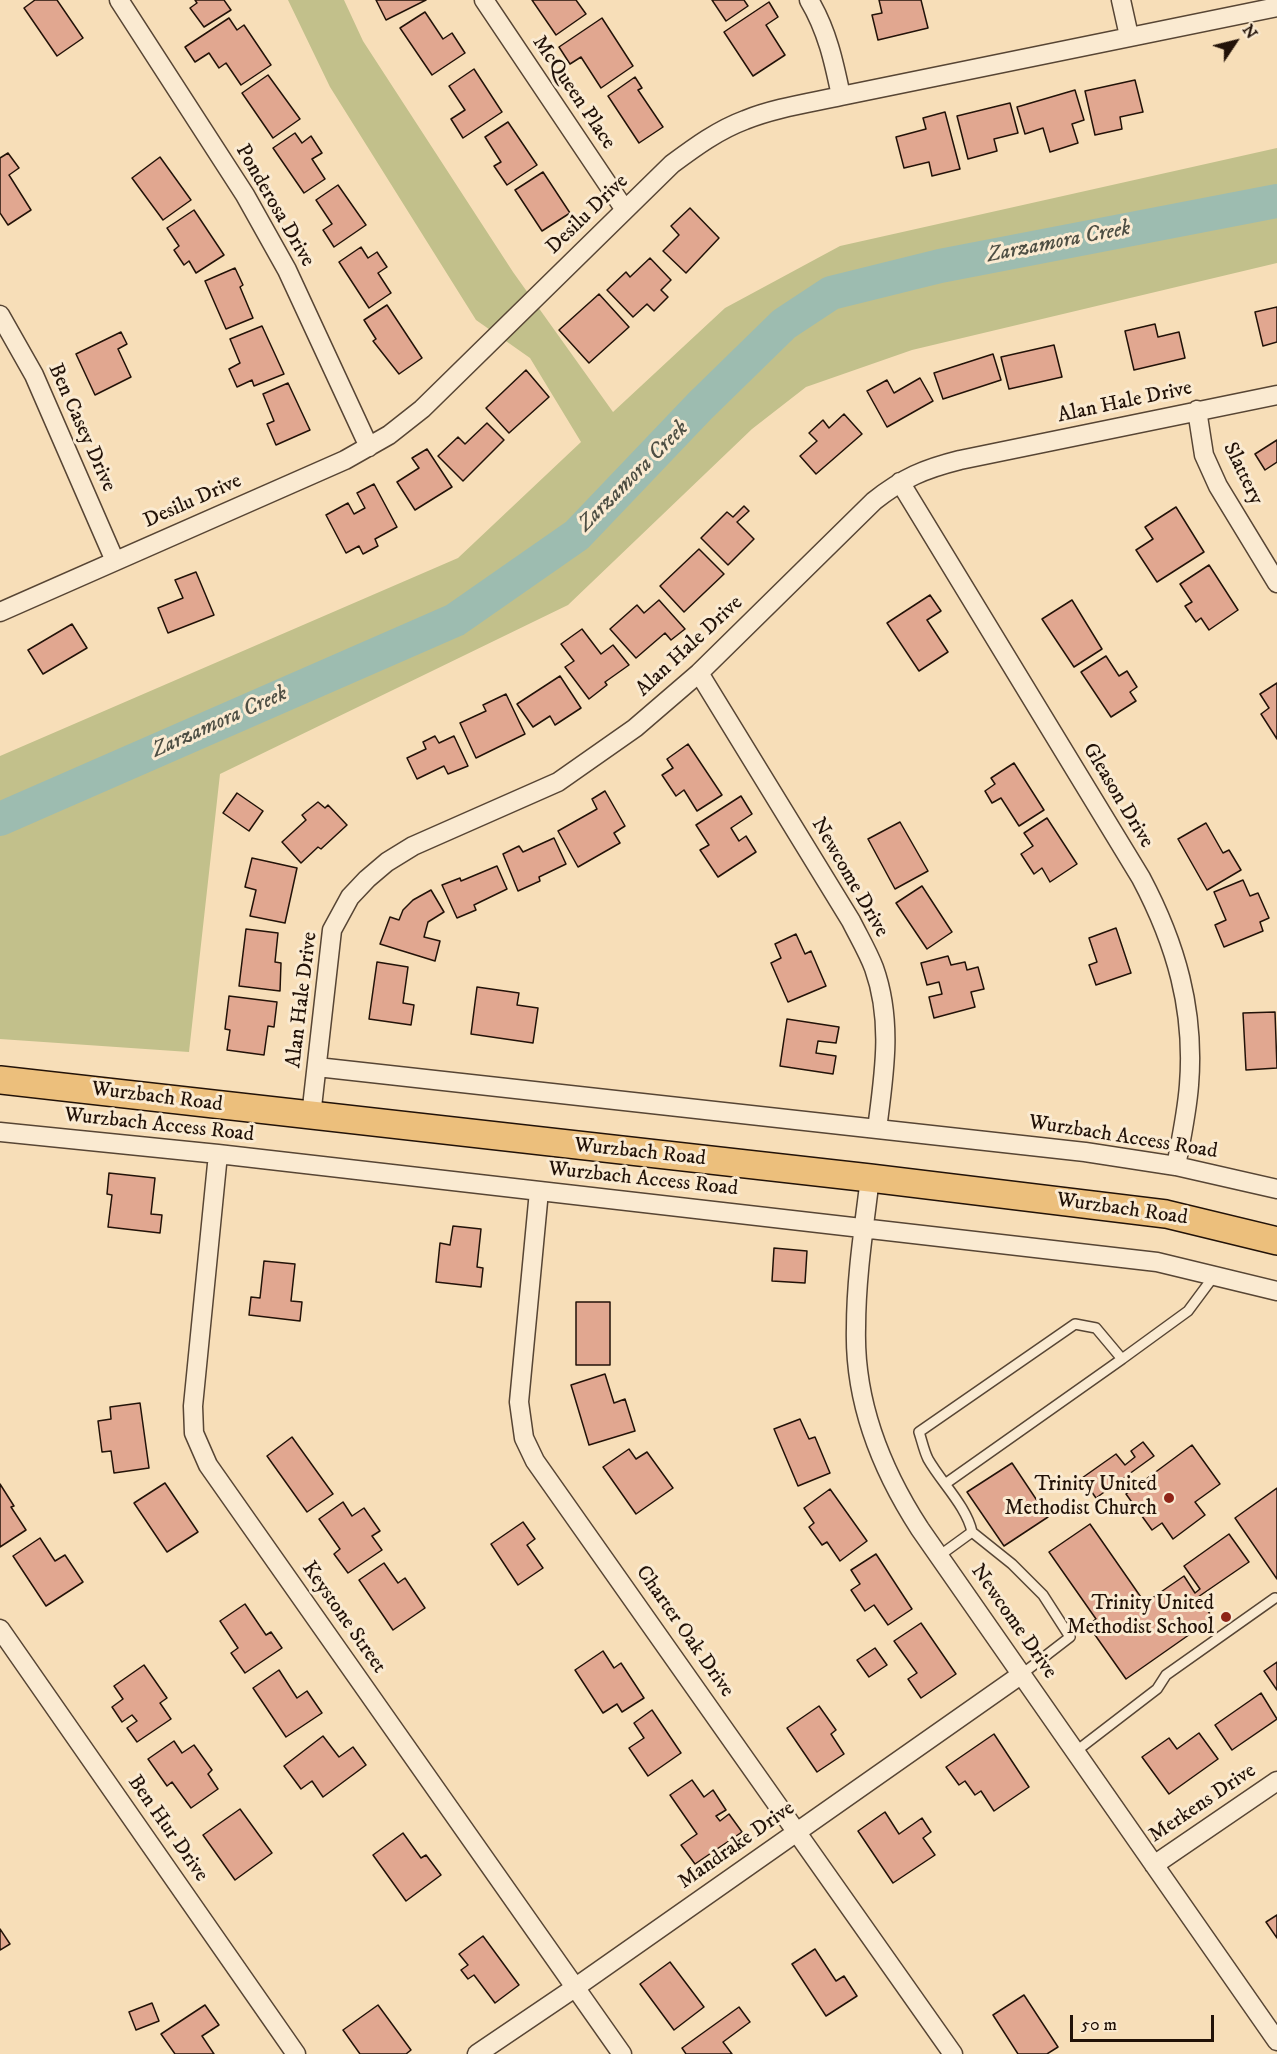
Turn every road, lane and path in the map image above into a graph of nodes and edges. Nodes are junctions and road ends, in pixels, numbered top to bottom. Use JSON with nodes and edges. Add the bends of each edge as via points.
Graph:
{"nodes":[{"id":1,"x":119,"y":0,"type":"edge"},
{"id":2,"x":484,"y":0,"type":"edge"},
{"id":3,"x":809,"y":0,"type":"edge"},
{"id":4,"x":1121,"y":0,"type":"edge"},
{"id":5,"x":1277,"y":7,"type":"edge"},
{"id":6,"x":1128,"y":36,"type":"junction"},
{"id":7,"x":841,"y":96,"type":"junction"},
{"id":8,"x":625,"y":210,"type":"junction"},
{"id":9,"x":0,"y":315,"type":"edge"},
{"id":10,"x":1277,"y":395,"type":"edge"},
{"id":11,"x":1197,"y":410,"type":"junction"},
{"id":12,"x":369,"y":447,"type":"junction"},
{"id":13,"x":900,"y":482,"type":"junction"},
{"id":14,"x":115,"y":561,"type":"junction"},
{"id":15,"x":1277,"y":583,"type":"edge"},
{"id":16,"x":0,"y":612,"type":"edge"},
{"id":17,"x":699,"y":673,"type":"junction"},
{"id":18,"x":317,"y":1067,"type":"junction"},
{"id":19,"x":0,"y":1080,"type":"edge"},
{"id":20,"x":311,"y":1116,"type":"junction"},
{"id":21,"x":877,"y":1129,"type":"junction"},
{"id":22,"x":0,"y":1132,"type":"edge"},
{"id":23,"x":218,"y":1155,"type":"junction"},
{"id":24,"x":1176,"y":1167,"type":"junction"},
{"id":25,"x":870,"y":1178,"type":"junction"},
{"id":26,"x":1277,"y":1189,"type":"edge"},
{"id":27,"x":539,"y":1191,"type":"junction"},
{"id":28,"x":864,"y":1228,"type":"junction"},
{"id":29,"x":1277,"y":1241,"type":"edge"},
{"id":30,"x":1215,"y":1276,"type":"junction"},
{"id":31,"x":1277,"y":1292,"type":"edge"},
{"id":32,"x":1122,"y":1359,"type":"junction"},
{"id":33,"x":945,"y":1484,"type":"junction"},
{"id":34,"x":972,"y":1532,"type":"junction"},
{"id":35,"x":939,"y":1556,"type":"junction"},
{"id":36,"x":1275,"y":1598,"type":"dead end"},
{"id":37,"x":0,"y":1629,"type":"edge"},
{"id":38,"x":1022,"y":1674,"type":"junction"},
{"id":39,"x":1075,"y":1752,"type":"junction"},
{"id":40,"x":1277,"y":1781,"type":"edge"},
{"id":41,"x":797,"y":1832,"type":"junction"},
{"id":42,"x":1154,"y":1865,"type":"junction"},
{"id":43,"x":576,"y":1987,"type":"junction"},
{"id":44,"x":1277,"y":2041,"type":"edge"},
{"id":45,"x":296,"y":2054,"type":"edge"},
{"id":46,"x":477,"y":2054,"type":"edge"},
{"id":47,"x":622,"y":2054,"type":"edge"},
{"id":48,"x":953,"y":2054,"type":"edge"}],
"edges":[{"from":1,"to":12,"type":"street","name":"Ponderosa Drive","via":[[245,195],[287,270]]},
{"from":2,"to":8,"type":"street","name":"McQueen Place"},
{"from":3,"to":7,"type":"street","via":[[830,46]]},
{"from":4,"to":6,"type":"street"},
{"from":5,"to":6,"type":"street","name":"Desilu Drive"},
{"from":6,"to":7,"type":"street","name":"Desilu Drive"},
{"from":7,"to":8,"type":"street","name":"Desilu Drive","via":[[769,112],[718,133],[672,164]]},
{"from":8,"to":12,"type":"street","name":"Desilu Drive","via":[[423,409]]},
{"from":9,"to":14,"type":"street","name":"Ben Casey Drive","via":[[34,375]]},
{"from":10,"to":11,"type":"street","name":"Alan Hale Drive"},
{"from":11,"to":13,"type":"street","name":"Alan Hale Drive","via":[[960,460],[929,468]]},
{"from":11,"to":15,"type":"street","name":"Slattery","via":[[1204,455],[1218,486]]},
{"from":12,"to":14,"type":"street","name":"Desilu Drive"},
{"from":13,"to":17,"type":"street","name":"Alan Hale Drive","via":[[874,501]]},
{"from":13,"to":24,"type":"street","name":"Gleason Drive","via":[[1158,909],[1171,942],[1188,1013],[1189,1085]]},
{"from":14,"to":16,"type":"street","name":"Desilu Drive"},
{"from":17,"to":18,"type":"street","name":"Alan Hale Drive","via":[[635,728],[558,782],[413,846],[367,879],[350,897],[332,930]]},
{"from":17,"to":21,"type":"street","name":"Newcome Drive","via":[[851,921],[873,965],[883,1003],[886,1054]]},
{"from":18,"to":20,"type":"street","name":"Alan Hale Drive"},
{"from":18,"to":21,"type":"street","name":"Wurzbach Access Road"},
{"from":19,"to":20,"type":"main road","name":"Wurzbach Road"},
{"from":20,"to":25,"type":"main road","name":"Wurzbach Road"},
{"from":21,"to":24,"type":"street","name":"Wurzbach Access Road","via":[[1084,1152]]},
{"from":22,"to":23,"type":"street","name":"Wurzbach Access Road"},
{"from":23,"to":27,"type":"street","name":"Wurzbach Access Road"},
{"from":23,"to":43,"type":"street","name":"Keystone Street","via":[[193,1406],[194,1433],[208,1465]]},
{"from":24,"to":26,"type":"street","name":"Wurzbach Access Road"},
{"from":25,"to":28,"type":"street","name":"Newcome Drive"},
{"from":25,"to":29,"type":"main road","name":"Wurzbach Road","via":[[1166,1214]]},
{"from":27,"to":28,"type":"street","name":"Wurzbach Access Road"},
{"from":27,"to":41,"type":"street","name":"Charter Oak Drive","via":[[519,1402],[524,1438],[535,1461]]},
{"from":28,"to":30,"type":"street","name":"Wurzbach Access Road","via":[[1157,1262]]},
{"from":28,"to":35,"type":"street","name":"Newcome Drive","via":[[856,1328],[864,1402],[887,1472]]},
{"from":30,"to":31,"type":"street","name":"Wurzbach Access Road"},
{"from":30,"to":32,"type":"lane","via":[[1188,1311]]},
{"from":32,"to":33,"type":"lane"},
{"from":32,"to":33,"type":"lane","via":[[1096,1329],[1074,1324],[919,1432],[927,1458]]},
{"from":33,"to":34,"type":"lane"},
{"from":34,"to":35,"type":"lane"},
{"from":34,"to":38,"type":"lane","via":[[1043,1595],[1070,1637]]},
{"from":35,"to":38,"type":"street","name":"Newcome Drive"},
{"from":36,"to":39,"type":"lane","via":[[1166,1675],[1157,1689]]},
{"from":37,"to":45,"type":"street","name":"Ben Hur Drive"},
{"from":38,"to":39,"type":"street","name":"Newcome Drive"},
{"from":38,"to":41,"type":"street","name":"Mandrake Drive"},
{"from":39,"to":42,"type":"street","name":"Newcome Drive"},
{"from":40,"to":42,"type":"street","name":"Merkens Drive"},
{"from":41,"to":43,"type":"street","name":"Mandrake Drive"},
{"from":41,"to":48,"type":"street","name":"Charter Oak Drive"},
{"from":42,"to":44,"type":"street","name":"Newcome Drive"},
{"from":43,"to":46,"type":"street","name":"Mandrake Drive"},
{"from":43,"to":47,"type":"street","name":"Keystone Street"}]}
